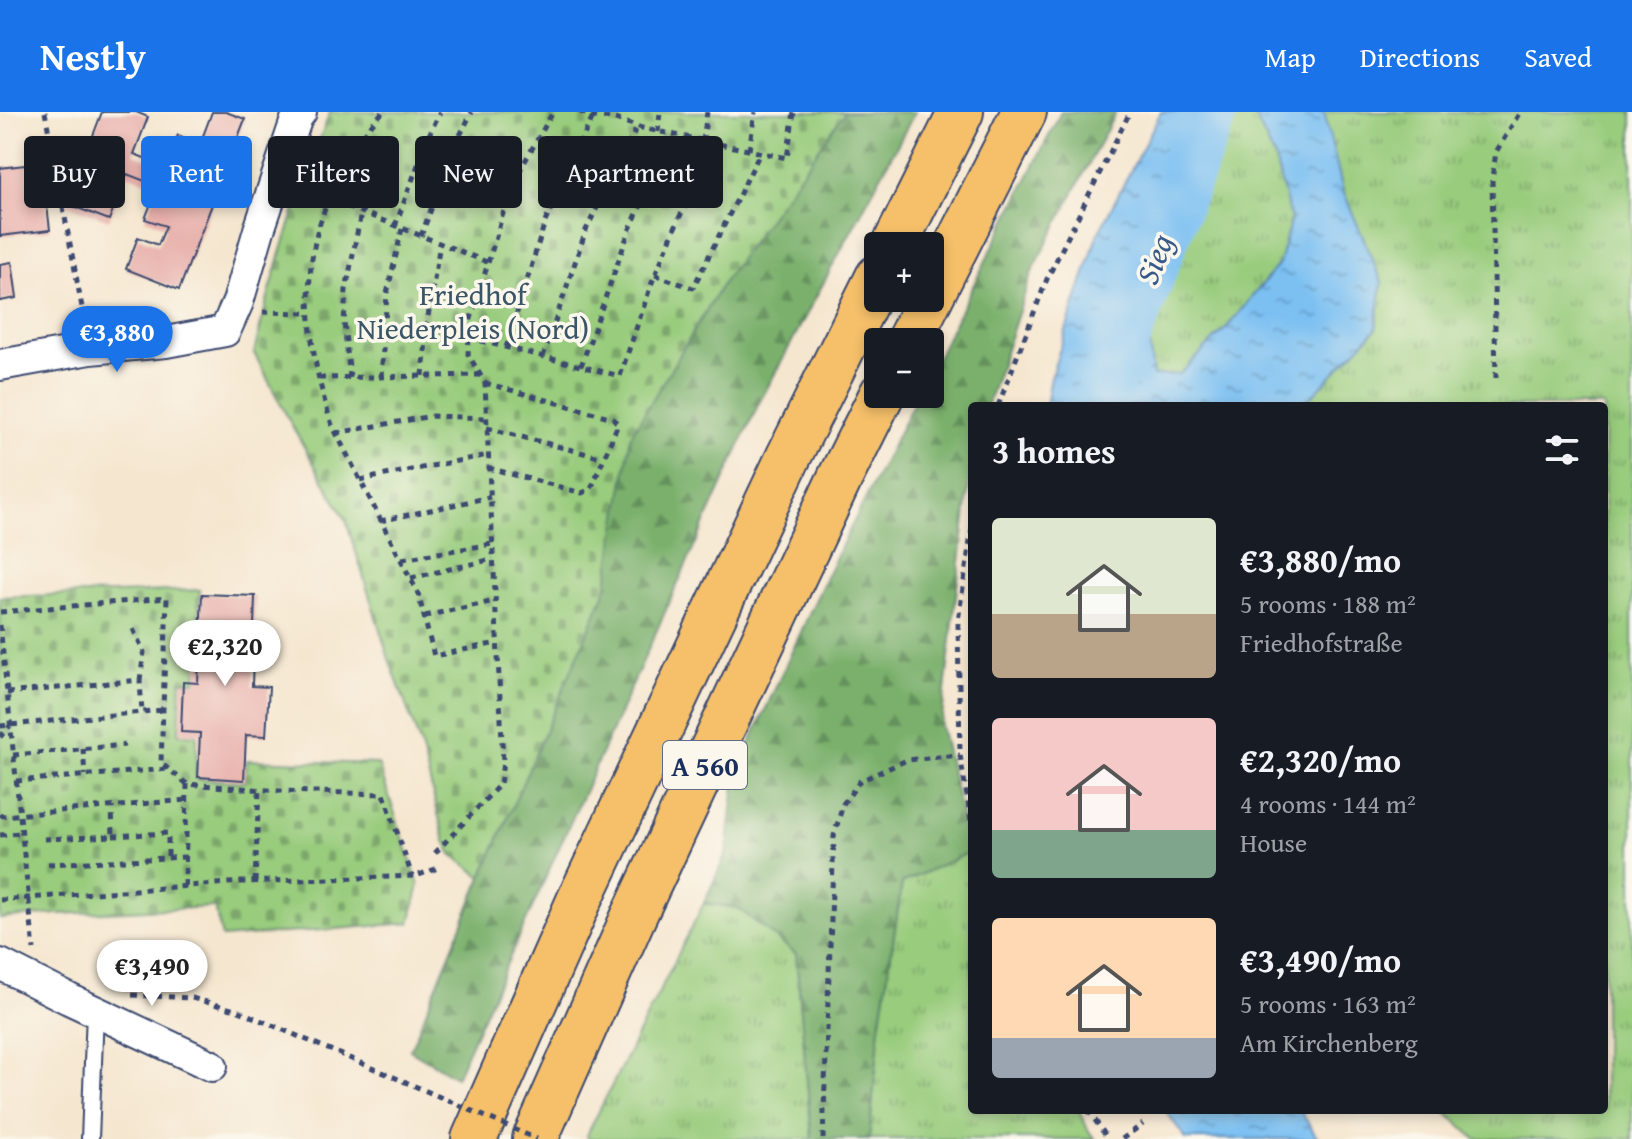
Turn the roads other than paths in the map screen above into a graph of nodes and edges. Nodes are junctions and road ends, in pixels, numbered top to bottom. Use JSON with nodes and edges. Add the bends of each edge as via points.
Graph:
{"nodes":[{"id":1,"x":301,"y":112,"type":"edge"},
{"id":2,"x":961,"y":112,"type":"edge"},
{"id":3,"x":1024,"y":112,"type":"edge"},
{"id":4,"x":901,"y":232,"type":"edge"},
{"id":5,"x":864,"y":305,"type":"edge"},
{"id":6,"x":915,"y":328,"type":"edge"},
{"id":7,"x":0,"y":365,"type":"edge"},
{"id":8,"x":875,"y":408,"type":"edge"},
{"id":9,"x":0,"y":964,"type":"edge"},
{"id":10,"x":95,"y":1012,"type":"junction"},
{"id":11,"x":212,"y":1066,"type":"dead end"},
{"id":12,"x":90,"y":1139,"type":"edge"},
{"id":13,"x":474,"y":1139,"type":"edge"},
{"id":14,"x":536,"y":1139,"type":"edge"}],
"edges":[{"from":1,"to":7,"type":"street","via":[[225,331]]},
{"from":2,"to":4,"type":"highway"},
{"from":3,"to":6,"type":"highway"},
{"from":5,"to":13,"type":"highway","number":"A 560","via":[[586,886]]},
{"from":8,"to":14,"type":"highway","number":"A 560","via":[[639,906]]},
{"from":9,"to":10,"type":"street"},
{"from":10,"to":11,"type":"street"},
{"from":10,"to":12,"type":"lane"}]}
